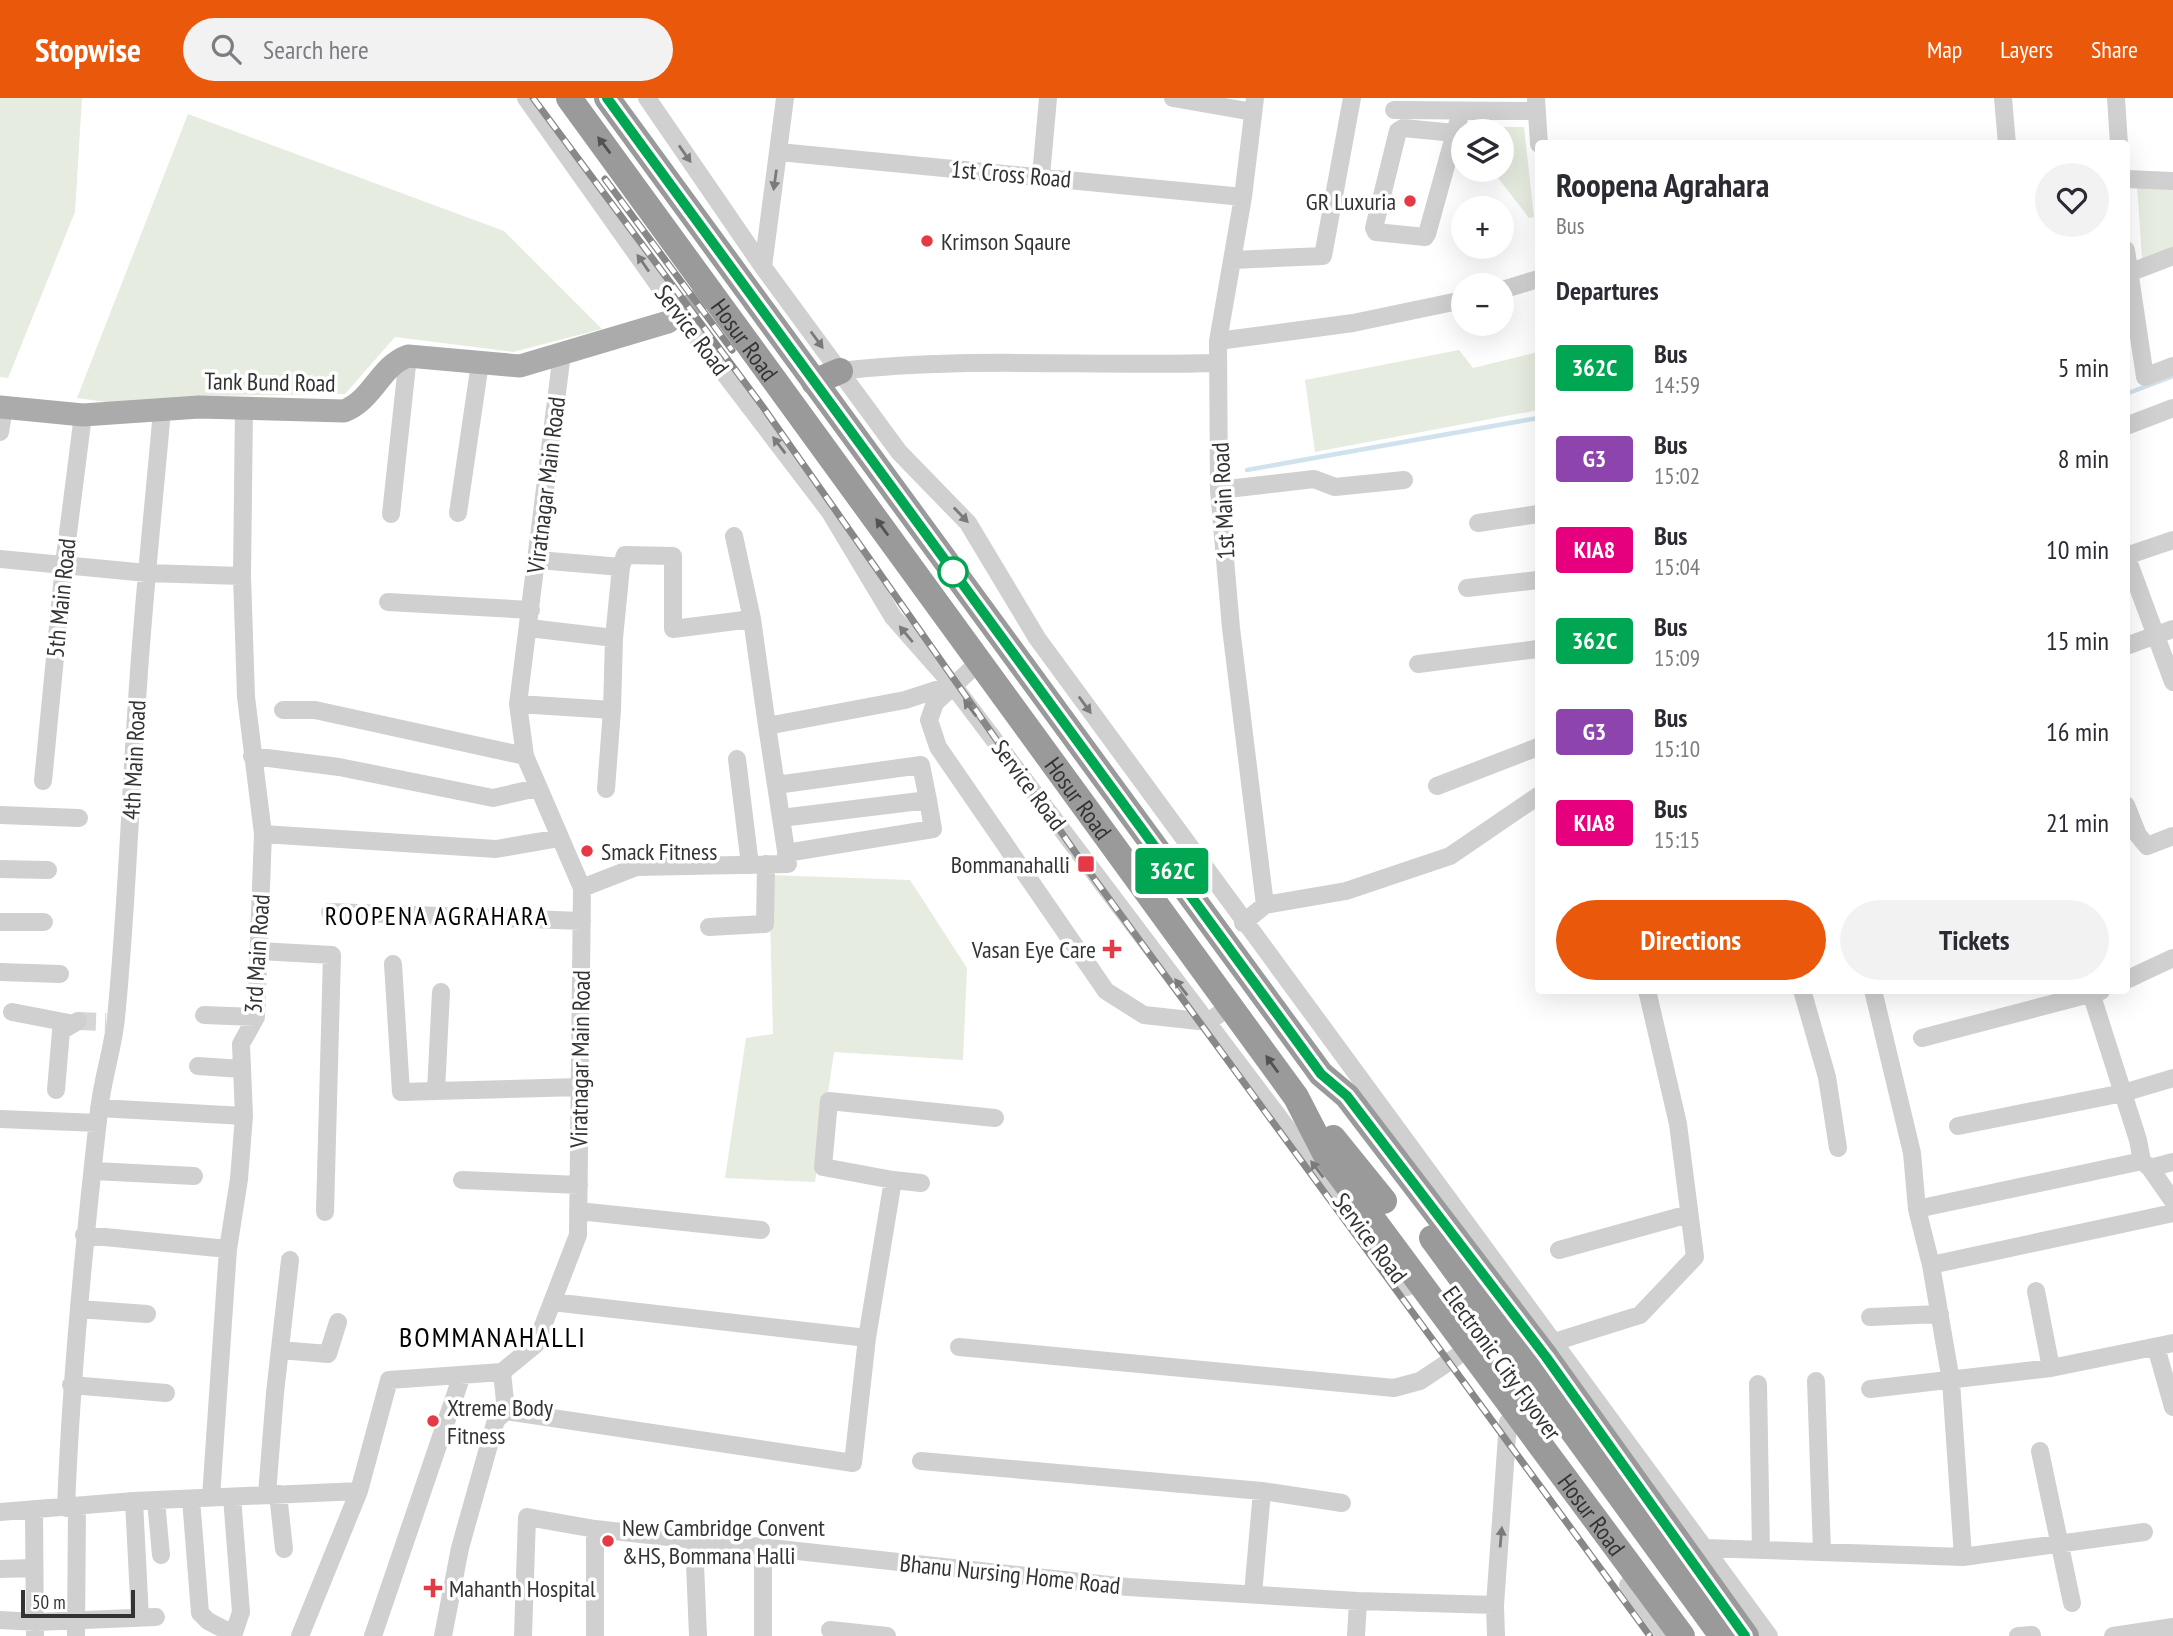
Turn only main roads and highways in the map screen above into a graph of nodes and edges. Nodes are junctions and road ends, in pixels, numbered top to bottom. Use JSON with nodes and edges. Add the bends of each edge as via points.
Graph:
{"nodes":[{"id":1,"x":569,"y":98,"type":"edge"},
{"id":2,"x":607,"y":98,"type":"edge"},
{"id":3,"x":710,"y":291,"type":"junction"},
{"id":4,"x":840,"y":371,"type":"road end"},
{"id":5,"x":814,"y":382,"type":"junction"},
{"id":6,"x":2,"y":407,"type":"edge"},
{"id":7,"x":1321,"y":1074,"type":"junction"},
{"id":8,"x":1296,"y":1097,"type":"junction"},
{"id":9,"x":1609,"y":1496,"type":"junction"},
{"id":10,"x":1682,"y":1636,"type":"edge"},
{"id":11,"x":1699,"y":1636,"type":"edge"},
{"id":12,"x":1722,"y":1636,"type":"edge"},
{"id":13,"x":1745,"y":1636,"type":"edge"}],
"edges":[{"from":3,"to":1,"type":"highway","name":"Hosur Road","one_way":true},
{"from":2,"to":5,"type":"highway","name":"Hosur Road"},
{"from":3,"to":6,"type":"main road","name":"Tank Bund Road","via":[[668,322],[520,366],[408,356],[396,360],[364,401],[344,411],[244,407],[83,415]]},
{"from":8,"to":3,"type":"highway","name":"Hosur Road","one_way":true},
{"from":4,"to":5,"type":"highway"},
{"from":5,"to":7,"type":"highway","name":"Hosur Road"},
{"from":7,"to":9,"type":"highway","name":"Electronic City Flyover"},
{"from":7,"to":13,"type":"highway","name":"Hosur Road","via":[[1347,1096],[1546,1357]]},
{"from":8,"to":9,"type":"highway","name":"Electronic City Flyover","via":[[1362,1170]]},
{"from":8,"to":10,"type":"highway","name":"Hosur Road","via":[[1328,1159]]},
{"from":9,"to":11,"type":"highway","name":"Electronic City Flyover"},
{"from":9,"to":12,"type":"highway","name":"Electronic City Flyover"}]}
